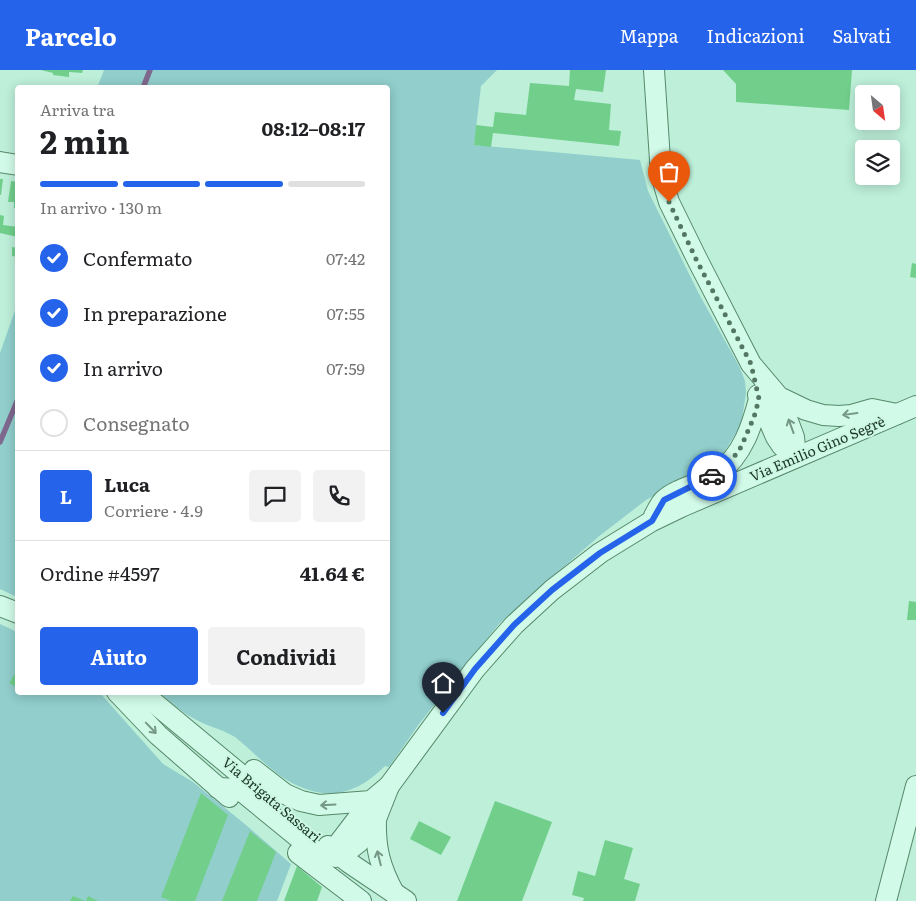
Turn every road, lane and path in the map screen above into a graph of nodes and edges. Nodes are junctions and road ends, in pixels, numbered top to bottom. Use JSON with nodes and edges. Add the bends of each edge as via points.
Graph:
{"nodes":[{"id":1,"x":654,"y":70,"type":"edge"},
{"id":2,"x":0,"y":162,"type":"edge"},
{"id":3,"x":15,"y":164,"type":"edge"},
{"id":4,"x":751,"y":364,"type":"junction"},
{"id":5,"x":779,"y":397,"type":"junction"},
{"id":6,"x":759,"y":399,"type":"junction"},
{"id":7,"x":916,"y":406,"type":"edge"},
{"id":8,"x":897,"y":414,"type":"junction"},
{"id":9,"x":796,"y":457,"type":"junction"},
{"id":10,"x":652,"y":521,"type":"junction"},
{"id":11,"x":0,"y":606,"type":"edge"},
{"id":12,"x":15,"y":612,"type":"edge"},
{"id":13,"x":120,"y":695,"type":"edge"},
{"id":14,"x":145,"y":695,"type":"edge"},
{"id":15,"x":235,"y":769,"type":"junction"},
{"id":16,"x":916,"y":786,"type":"edge"},
{"id":17,"x":218,"y":788,"type":"junction"},
{"id":18,"x":373,"y":810,"type":"junction"},
{"id":19,"x":336,"y":852,"type":"junction"},
{"id":20,"x":394,"y":899,"type":"edge"},
{"id":21,"x":361,"y":901,"type":"edge"},
{"id":22,"x":886,"y":901,"type":"edge"}],
"edges":[{"from":1,"to":4,"type":"street","via":[[661,175],[669,202]]},
{"from":2,"to":3,"type":"street"},
{"from":4,"to":5,"type":"street"},
{"from":4,"to":6,"type":"street"},
{"from":8,"to":5,"type":"street","one_way":true,"via":[[872,409],[851,415],[823,415]]},
{"from":9,"to":5,"type":"street","one_way":true,"via":[[794,437]]},
{"from":6,"to":9,"type":"street","via":[[776,437]]},
{"from":6,"to":10,"type":"street","via":[[748,432],[731,461],[719,472],[664,500]]},
{"from":7,"to":8,"type":"street","name":"Via Emilio Gino Segrè"},
{"from":8,"to":9,"type":"street","name":"Via Emilio Gino Segrè"},
{"from":9,"to":10,"type":"street","name":"Via Emilio Gino Segrè"},
{"from":10,"to":18,"type":"street","name":"Via Emilio Gino Segrè","via":[[600,553],[514,625],[475,669]]},
{"from":11,"to":12,"type":"street"},
{"from":13,"to":17,"type":"street","name":"Via Brigata Sassari","one_way":true,"via":[[158,735]]},
{"from":14,"to":15,"type":"street","name":"Via Brigata Sassari"},
{"from":18,"to":15,"type":"street","one_way":true,"via":[[301,801],[285,794],[253,769]]},
{"from":15,"to":19,"type":"street","name":"Via Brigata Sassari"},
{"from":16,"to":22,"type":"street"},
{"from":17,"to":19,"type":"street","name":"Via Brigata Sassari","via":[[239,789],[321,856]]},
{"from":17,"to":21,"type":"street","name":"Via Brigata Sassari"},
{"from":18,"to":19,"type":"street","name":"Via Emilio Gino Segrè","via":[[339,844]]},
{"from":20,"to":18,"type":"street","one_way":true,"via":[[380,862]]},
{"from":19,"to":20,"type":"street","via":[[333,864]]}]}
